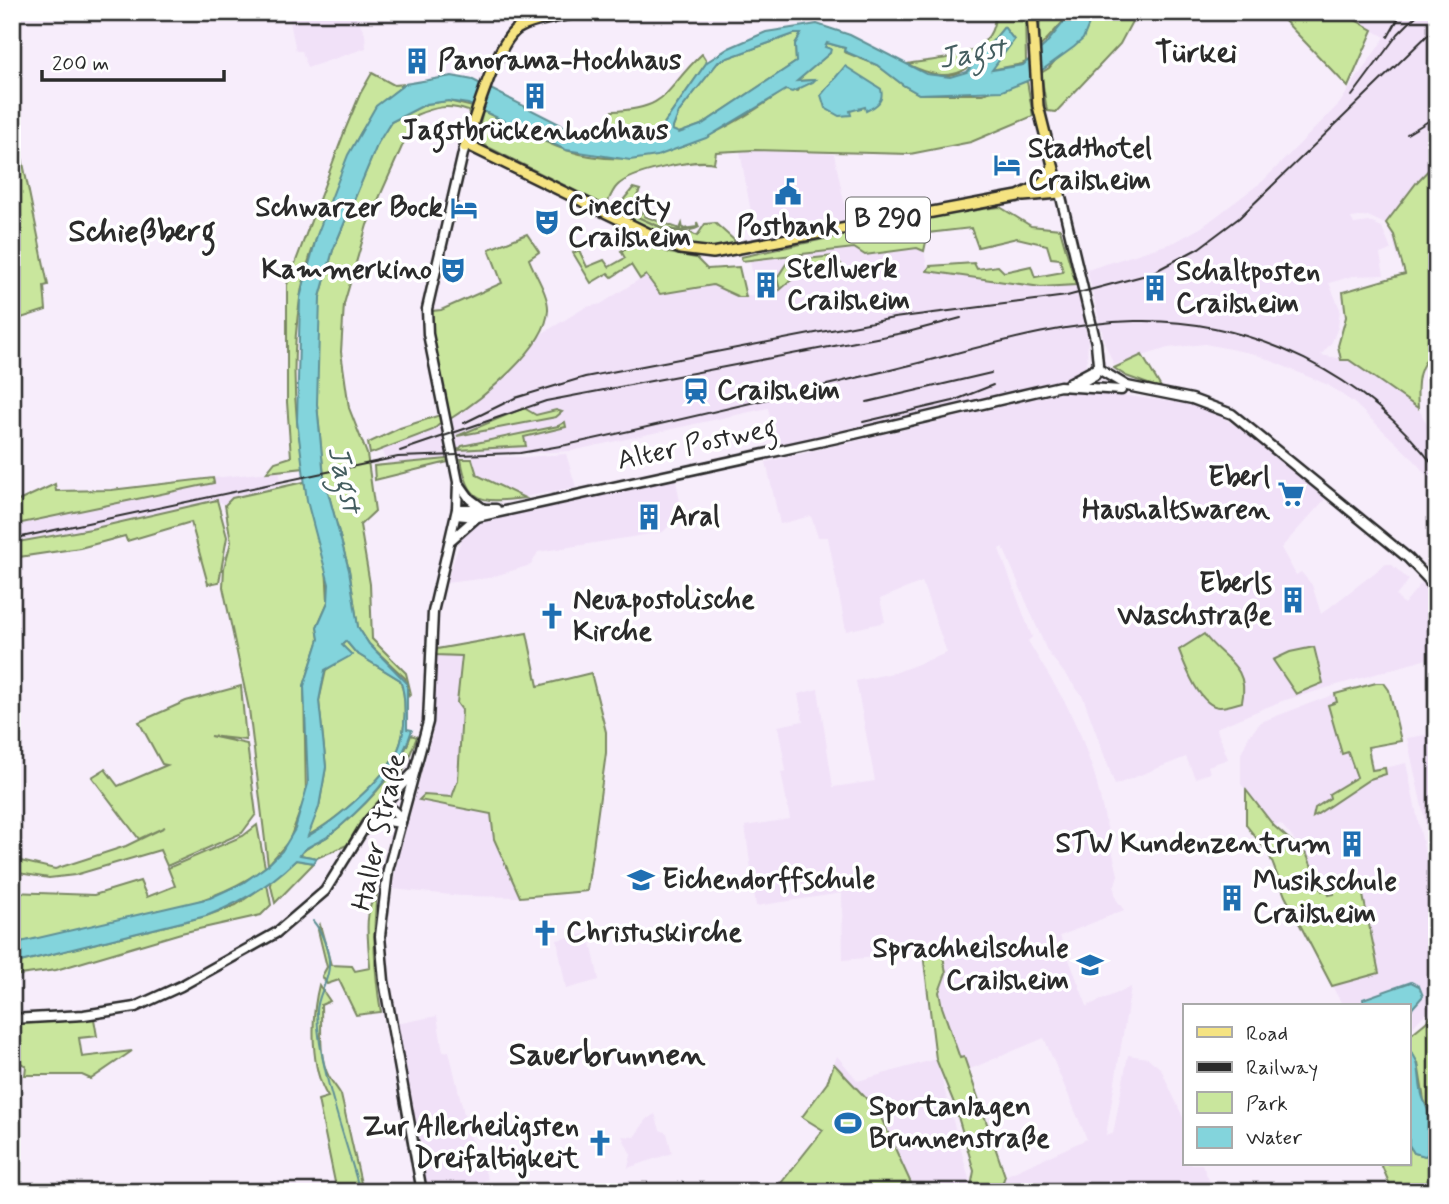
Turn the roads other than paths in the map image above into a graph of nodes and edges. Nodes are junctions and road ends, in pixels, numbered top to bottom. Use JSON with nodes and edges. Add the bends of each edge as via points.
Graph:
{"nodes":[{"id":1,"x":580,"y":12,"type":"edge"},
{"id":2,"x":1032,"y":12,"type":"edge"},
{"id":3,"x":465,"y":147,"type":"junction"},
{"id":4,"x":1053,"y":167,"type":"junction"},
{"id":5,"x":1034,"y":190,"type":"junction"},
{"id":6,"x":1060,"y":193,"type":"junction"},
{"id":7,"x":1018,"y":196,"type":"junction"},
{"id":8,"x":1097,"y":368,"type":"junction"},
{"id":9,"x":1060,"y":386,"type":"junction"},
{"id":10,"x":1075,"y":386,"type":"junction"},
{"id":11,"x":1121,"y":390,"type":"junction"},
{"id":12,"x":1182,"y":397,"type":"junction"},
{"id":13,"x":458,"y":482,"type":"junction"},
{"id":14,"x":483,"y":509,"type":"junction"},
{"id":15,"x":507,"y":509,"type":"junction"},
{"id":16,"x":456,"y":512,"type":"junction"},
{"id":17,"x":477,"y":517,"type":"junction"},
{"id":18,"x":452,"y":539,"type":"junction"},
{"id":19,"x":1437,"y":598,"type":"edge"},
{"id":20,"x":417,"y":765,"type":"junction"},
{"id":21,"x":376,"y":812,"type":"junction"},
{"id":22,"x":402,"y":821,"type":"junction"},
{"id":23,"x":357,"y":841,"type":"junction"},
{"id":24,"x":12,"y":1018,"type":"edge"},
{"id":25,"x":422,"y":1192,"type":"edge"}],
"edges":[{"from":1,"to":3,"type":"main road","via":[[522,26],[510,36]]},
{"from":2,"to":4,"type":"main road","via":[[1038,106]]},
{"from":3,"to":7,"type":"main road","number":"B 290","via":[[680,249],[703,252],[738,251]]},
{"from":3,"to":13,"type":"main road","name":"Haller Straße","via":[[427,309],[432,357]]},
{"from":4,"to":5,"type":"main road","number":"B 290"},
{"from":4,"to":6,"type":"main road"},
{"from":5,"to":6,"type":"main road"},
{"from":5,"to":7,"type":"main road","number":"B 290"},
{"from":6,"to":7,"type":"main road","number":"B 290"},
{"from":6,"to":8,"type":"main road","via":[[1096,343]]},
{"from":8,"to":9,"type":"main road","name":"Alter Postweg"},
{"from":8,"to":10,"type":"main road","via":[[1092,378]]},
{"from":8,"to":11,"type":"main road","via":[[1101,379]]},
{"from":8,"to":12,"type":"main road","via":[[1127,386]]},
{"from":9,"to":10,"type":"main road","name":"Alter Postweg"},
{"from":9,"to":15,"type":"main road","name":"Alter Postweg","via":[[838,439]]},
{"from":10,"to":11,"type":"main road","name":"Alter Postweg"},
{"from":11,"to":12,"type":"main road","name":"Alter Postweg"},
{"from":12,"to":19,"type":"main road","via":[[1222,409],[1255,430],[1408,558],[1429,580]]},
{"from":13,"to":14,"type":"main road"},
{"from":13,"to":16,"type":"main road","name":"Haller Straße"},
{"from":14,"to":15,"type":"main road","name":"Alter Postweg"},
{"from":14,"to":16,"type":"main road","name":"Alter Postweg"},
{"from":15,"to":17,"type":"main road","name":"Alter Postweg"},
{"from":16,"to":17,"type":"main road","name":"Alter Postweg"},
{"from":16,"to":18,"type":"main road","name":"Haller Straße"},
{"from":17,"to":18,"type":"main road","name":"Alter Postweg"},
{"from":18,"to":20,"type":"main road","name":"Haller Straße","via":[[433,612],[428,722]]},
{"from":20,"to":21,"type":"main road","via":[[403,787]]},
{"from":20,"to":22,"type":"main road","name":"Haller Straße"},
{"from":21,"to":22,"type":"main road","via":[[390,809]]},
{"from":21,"to":23,"type":"main road"},
{"from":22,"to":23,"type":"main road","via":[[376,821]]},
{"from":22,"to":25,"type":"main road","name":"Haller Straße","via":[[385,888],[381,945]]},
{"from":23,"to":24,"type":"main road","via":[[340,871],[306,910],[276,933],[181,986],[143,1004],[111,1012]]}]}
